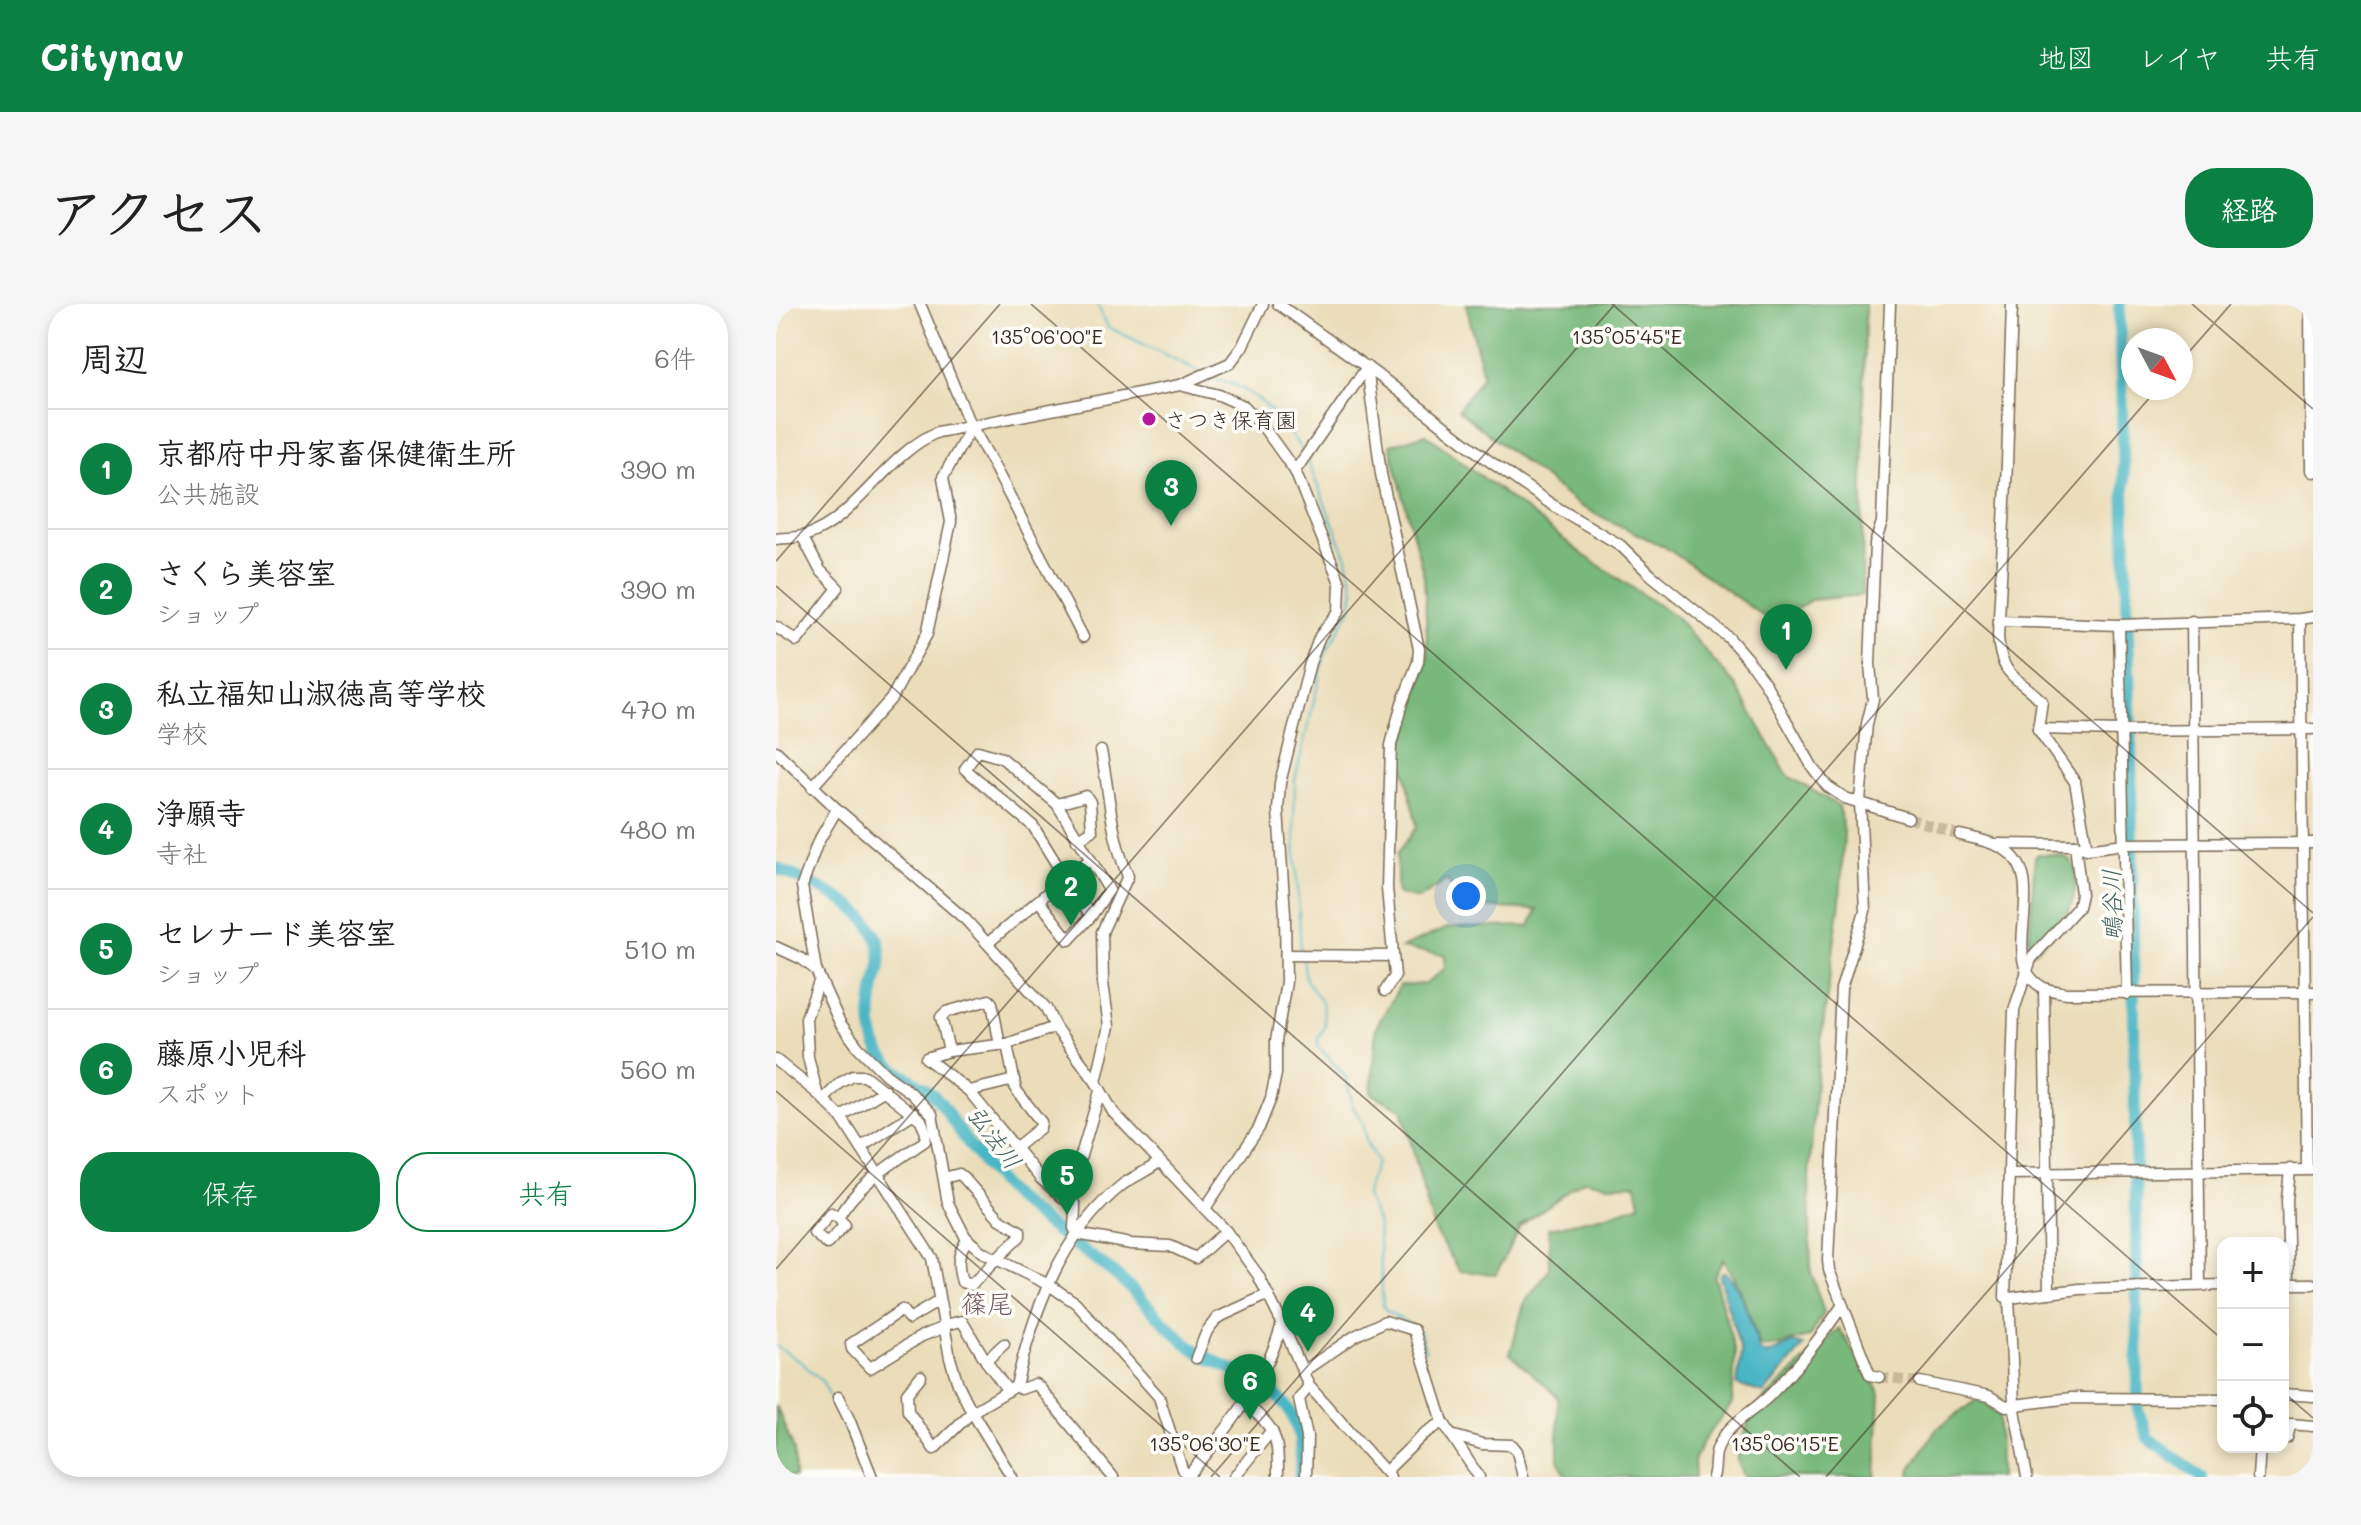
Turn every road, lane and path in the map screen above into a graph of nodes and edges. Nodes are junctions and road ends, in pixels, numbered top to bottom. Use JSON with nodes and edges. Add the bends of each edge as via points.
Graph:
{"nodes":[{"id":1,"x":920,"y":304,"type":"edge"},
{"id":2,"x":1263,"y":304,"type":"edge"},
{"id":3,"x":1278,"y":304,"type":"edge"},
{"id":4,"x":1890,"y":304,"type":"edge"},
{"id":5,"x":2012,"y":304,"type":"edge"},
{"id":6,"x":2312,"y":304,"type":"edge"},
{"id":7,"x":1367,"y":367,"type":"junction"},
{"id":8,"x":1180,"y":385,"type":"junction"},
{"id":9,"x":972,"y":426,"type":"junction"},
{"id":10,"x":2313,"y":470,"type":"edge"},
{"id":11,"x":1295,"y":471,"type":"junction"},
{"id":12,"x":802,"y":536,"type":"junction"},
{"id":13,"x":776,"y":539,"type":"edge"},
{"id":14,"x":2313,"y":617,"type":"edge"},
{"id":15,"x":2300,"y":619,"type":"junction"},
{"id":16,"x":1999,"y":621,"type":"junction"},
{"id":17,"x":2192,"y":621,"type":"junction"},
{"id":18,"x":2119,"y":625,"type":"junction"},
{"id":19,"x":776,"y":627,"type":"edge"},
{"id":20,"x":1083,"y":637,"type":"dead end"},
{"id":21,"x":2038,"y":729,"type":"junction"},
{"id":22,"x":2308,"y":729,"type":"edge"},
{"id":23,"x":2121,"y":731,"type":"junction"},
{"id":24,"x":2193,"y":731,"type":"junction"},
{"id":25,"x":776,"y":751,"type":"edge"},
{"id":26,"x":1101,"y":751,"type":"dead end"},
{"id":27,"x":812,"y":787,"type":"junction"},
{"id":28,"x":1860,"y":801,"type":"junction"},
{"id":29,"x":1057,"y":804,"type":"junction"},
{"id":30,"x":837,"y":809,"type":"junction"},
{"id":31,"x":1908,"y":818,"type":"tunnel mouth"},
{"id":32,"x":1960,"y":835,"type":"tunnel mouth"},
{"id":33,"x":1077,"y":840,"type":"junction"},
{"id":34,"x":1989,"y":843,"type":"junction"},
{"id":35,"x":2308,"y":843,"type":"edge"},
{"id":36,"x":2124,"y":844,"type":"junction"},
{"id":37,"x":2195,"y":844,"type":"junction"},
{"id":38,"x":2075,"y":845,"type":"junction"},
{"id":39,"x":2087,"y":849,"type":"junction"},
{"id":40,"x":1090,"y":860,"type":"junction"},
{"id":41,"x":1065,"y":878,"type":"junction"},
{"id":42,"x":1039,"y":901,"type":"junction"},
{"id":43,"x":1091,"y":916,"type":"junction"},
{"id":44,"x":988,"y":943,"type":"junction"},
{"id":45,"x":776,"y":947,"type":"edge"},
{"id":46,"x":1286,"y":955,"type":"junction"},
{"id":47,"x":1393,"y":956,"type":"junction"},
{"id":48,"x":2026,"y":970,"type":"junction"},
{"id":49,"x":818,"y":974,"type":"junction"},
{"id":50,"x":2044,"y":989,"type":"junction"},
{"id":51,"x":1385,"y":991,"type":"dead end"},
{"id":52,"x":2197,"y":992,"type":"junction"},
{"id":53,"x":2309,"y":992,"type":"edge"},
{"id":54,"x":2133,"y":993,"type":"junction"},
{"id":55,"x":1055,"y":1027,"type":"junction"},
{"id":56,"x":1003,"y":1044,"type":"junction"},
{"id":57,"x":949,"y":1051,"type":"junction"},
{"id":58,"x":776,"y":1060,"type":"edge"},
{"id":59,"x":1014,"y":1080,"type":"junction"},
{"id":60,"x":1098,"y":1086,"type":"junction"},
{"id":61,"x":885,"y":1090,"type":"junction"},
{"id":62,"x":969,"y":1091,"type":"junction"},
{"id":63,"x":820,"y":1096,"type":"junction"},
{"id":64,"x":914,"y":1113,"type":"junction"},
{"id":65,"x":841,"y":1117,"type":"junction"},
{"id":66,"x":861,"y":1147,"type":"junction"},
{"id":67,"x":1015,"y":1148,"type":"junction"},
{"id":68,"x":1159,"y":1162,"type":"junction"},
{"id":69,"x":2290,"y":1169,"type":"junction"},
{"id":70,"x":2310,"y":1170,"type":"edge"},
{"id":71,"x":878,"y":1172,"type":"junction"},
{"id":72,"x":2198,"y":1172,"type":"junction"},
{"id":73,"x":2010,"y":1174,"type":"junction"},
{"id":74,"x":2047,"y":1174,"type":"junction"},
{"id":75,"x":944,"y":1178,"type":"junction"},
{"id":76,"x":1206,"y":1207,"type":"junction"},
{"id":77,"x":1075,"y":1208,"type":"junction"},
{"id":78,"x":838,"y":1218,"type":"dead end"},
{"id":79,"x":1226,"y":1231,"type":"junction"},
{"id":80,"x":2287,"y":1237,"type":"edge"},
{"id":81,"x":968,"y":1239,"type":"junction"},
{"id":82,"x":1073,"y":1239,"type":"junction"},
{"id":83,"x":997,"y":1261,"type":"junction"},
{"id":84,"x":2289,"y":1284,"type":"edge"},
{"id":85,"x":2313,"y":1284,"type":"edge"},
{"id":86,"x":1049,"y":1285,"type":"junction"},
{"id":87,"x":2200,"y":1285,"type":"junction"},
{"id":88,"x":2217,"y":1285,"type":"edge"},
{"id":89,"x":2049,"y":1293,"type":"junction"},
{"id":90,"x":1267,"y":1295,"type":"junction"},
{"id":91,"x":2009,"y":1298,"type":"junction"},
{"id":92,"x":939,"y":1301,"type":"junction"},
{"id":93,"x":1842,"y":1306,"type":"junction"},
{"id":94,"x":1282,"y":1323,"type":"junction"},
{"id":95,"x":945,"y":1326,"type":"junction"},
{"id":96,"x":1004,"y":1344,"type":"dead end"},
{"id":97,"x":1196,"y":1358,"type":"dead end"},
{"id":98,"x":986,"y":1361,"type":"junction"},
{"id":99,"x":1302,"y":1372,"type":"junction"},
{"id":100,"x":921,"y":1376,"type":"dead end"},
{"id":101,"x":1879,"y":1377,"type":"dead end"},
{"id":102,"x":1920,"y":1382,"type":"tunnel mouth"},
{"id":103,"x":1309,"y":1386,"type":"junction"},
{"id":104,"x":1012,"y":1388,"type":"junction"},
{"id":105,"x":2289,"y":1394,"type":"edge"},
{"id":106,"x":2313,"y":1396,"type":"edge"},
{"id":107,"x":838,"y":1397,"type":"dead end"},
{"id":108,"x":2217,"y":1399,"type":"edge"},
{"id":109,"x":1244,"y":1403,"type":"junction"},
{"id":110,"x":2014,"y":1404,"type":"junction"},
{"id":111,"x":972,"y":1412,"type":"junction"},
{"id":112,"x":1443,"y":1422,"type":"junction"},
{"id":113,"x":2313,"y":1426,"type":"edge"},
{"id":114,"x":1272,"y":1430,"type":"junction"},
{"id":115,"x":2289,"y":1431,"type":"edge"},
{"id":116,"x":1451,"y":1435,"type":"junction"},
{"id":117,"x":2260,"y":1453,"type":"edge"},
{"id":118,"x":1388,"y":1474,"type":"edge"},
{"id":119,"x":872,"y":1477,"type":"edge"},
{"id":120,"x":1012,"y":1477,"type":"edge"},
{"id":121,"x":1113,"y":1477,"type":"edge"},
{"id":122,"x":1188,"y":1477,"type":"edge"},
{"id":123,"x":1234,"y":1477,"type":"edge"},
{"id":124,"x":1278,"y":1477,"type":"edge"},
{"id":125,"x":1306,"y":1477,"type":"edge"},
{"id":126,"x":1479,"y":1477,"type":"edge"},
{"id":127,"x":1523,"y":1477,"type":"edge"},
{"id":128,"x":1713,"y":1477,"type":"edge"},
{"id":129,"x":2027,"y":1477,"type":"edge"},
{"id":130,"x":2258,"y":1477,"type":"edge"}],
"edges":[{"from":1,"to":9,"type":"street"},
{"from":2,"to":8,"type":"street","via":[[1230,363]]},
{"from":3,"to":7,"type":"street"},
{"from":4,"to":28,"type":"street","via":[[1882,522],[1875,544],[1873,699]]},
{"from":5,"to":16,"type":"street"},
{"from":6,"to":10,"type":"highway"},
{"from":7,"to":11,"type":"street"},
{"from":7,"to":28,"type":"street","via":[[1485,458],[1620,545],[1729,638],[1765,683],[1827,786]]},
{"from":7,"to":47,"type":"street","via":[[1381,474],[1419,649],[1389,768],[1387,888]]},
{"from":8,"to":9,"type":"street"},
{"from":8,"to":11,"type":"street","via":[[1244,406]]},
{"from":9,"to":12,"type":"street","via":[[918,440],[841,514]]},
{"from":9,"to":20,"type":"street"},
{"from":9,"to":27,"type":"street","via":[[943,477],[951,522],[927,634],[891,699]]},
{"from":11,"to":46,"type":"street","via":[[1341,596],[1339,611],[1320,636],[1310,663],[1280,783]]},
{"from":12,"to":13,"type":"street"},
{"from":12,"to":19,"type":"street","via":[[820,570],[838,588],[797,641]]},
{"from":14,"to":15,"type":"street"},
{"from":15,"to":17,"type":"street"},
{"from":15,"to":22,"type":"street"},
{"from":16,"to":18,"type":"street"},
{"from":16,"to":21,"type":"street","via":[[1999,657],[2005,670],[2042,701]]},
{"from":17,"to":18,"type":"street"},
{"from":17,"to":24,"type":"street"},
{"from":18,"to":23,"type":"street"},
{"from":21,"to":23,"type":"street"},
{"from":21,"to":39,"type":"street","via":[[2075,782]]},
{"from":22,"to":24,"type":"street"},
{"from":22,"to":35,"type":"street"},
{"from":23,"to":24,"type":"street"},
{"from":23,"to":36,"type":"street"},
{"from":24,"to":37,"type":"street"},
{"from":25,"to":27,"type":"street"},
{"from":26,"to":60,"type":"street","via":[[1113,837],[1128,876],[1102,932],[1109,1026]]},
{"from":27,"to":30,"type":"street"},
{"from":28,"to":31,"type":"street"},
{"from":28,"to":93,"type":"street","via":[[1865,911],[1841,989],[1828,1260]]},
{"from":29,"to":33,"type":"street"},
{"from":29,"to":33,"type":"street","via":[[1086,796],[1090,802],[1092,831]]},
{"from":29,"to":41,"type":"street","via":[[1002,758],[978,751],[965,769],[1033,826]]},
{"from":30,"to":44,"type":"street"},
{"from":30,"to":49,"type":"street","via":[[802,886]]},
{"from":32,"to":34,"type":"street"},
{"from":33,"to":40,"type":"street"},
{"from":34,"to":38,"type":"street"},
{"from":34,"to":48,"type":"street","via":[[2003,848],[2026,881]]},
{"from":35,"to":37,"type":"street"},
{"from":35,"to":53,"type":"street"},
{"from":36,"to":37,"type":"street"},
{"from":36,"to":39,"type":"street"},
{"from":36,"to":54,"type":"street"},
{"from":37,"to":52,"type":"street"},
{"from":38,"to":39,"type":"street"},
{"from":38,"to":48,"type":"street","via":[[2078,907],[2043,943]]},
{"from":40,"to":41,"type":"street"},
{"from":40,"to":43,"type":"street","via":[[1109,890]]},
{"from":41,"to":42,"type":"street"},
{"from":41,"to":43,"type":"street"},
{"from":42,"to":43,"type":"street","via":[[1069,940]]},
{"from":42,"to":44,"type":"street"},
{"from":44,"to":55,"type":"street","via":[[1046,1008]]},
{"from":45,"to":49,"type":"street"},
{"from":46,"to":47,"type":"street"},
{"from":46,"to":76,"type":"street","via":[[1271,1098],[1259,1128]]},
{"from":47,"to":51,"type":"street","via":[[1395,976]]},
{"from":48,"to":50,"type":"street"},
{"from":48,"to":73,"type":"street","via":[[2014,1010]]},
{"from":49,"to":63,"type":"street","via":[[806,1018],[808,1057]]},
{"from":49,"to":75,"type":"street","via":[[840,1023],[858,1047],[932,1114]]},
{"from":50,"to":54,"type":"street"},
{"from":50,"to":74,"type":"street"},
{"from":52,"to":53,"type":"street"},
{"from":52,"to":54,"type":"street"},
{"from":52,"to":72,"type":"street"},
{"from":53,"to":70,"type":"street"},
{"from":55,"to":56,"type":"street"},
{"from":55,"to":60,"type":"street"},
{"from":56,"to":57,"type":"street"},
{"from":56,"to":57,"type":"street","via":[[989,1000],[941,1017]]},
{"from":56,"to":59,"type":"street"},
{"from":57,"to":62,"type":"street","via":[[926,1058]]},
{"from":58,"to":63,"type":"street"},
{"from":59,"to":62,"type":"street"},
{"from":59,"to":67,"type":"street","via":[[1041,1122]]},
{"from":60,"to":68,"type":"street","via":[[1113,1112]]},
{"from":60,"to":77,"type":"street","via":[[1080,1159],[1065,1181]]},
{"from":61,"to":63,"type":"street","via":[[865,1076],[853,1076]]},
{"from":61,"to":64,"type":"street"},
{"from":61,"to":65,"type":"street"},
{"from":62,"to":67,"type":"street"},
{"from":63,"to":65,"type":"street"},
{"from":64,"to":66,"type":"street"},
{"from":64,"to":71,"type":"street","via":[[925,1141]]},
{"from":65,"to":66,"type":"street"},
{"from":66,"to":71,"type":"street"},
{"from":67,"to":77,"type":"street"},
{"from":68,"to":76,"type":"street"},
{"from":68,"to":82,"type":"street","via":[[1123,1184]]},
{"from":69,"to":70,"type":"street"},
{"from":69,"to":72,"type":"street"},
{"from":69,"to":80,"type":"street"},
{"from":71,"to":78,"type":"street"},
{"from":71,"to":92,"type":"street","via":[[932,1258]]},
{"from":72,"to":74,"type":"street"},
{"from":72,"to":87,"type":"street"},
{"from":73,"to":74,"type":"street"},
{"from":73,"to":91,"type":"street","via":[[2005,1297]]},
{"from":74,"to":89,"type":"street"},
{"from":75,"to":81,"type":"street","via":[[948,1203]]},
{"from":75,"to":83,"type":"street","via":[[959,1174],[1000,1219],[1020,1231]]},
{"from":76,"to":79,"type":"street"},
{"from":77,"to":82,"type":"street"},
{"from":79,"to":82,"type":"street","via":[[1196,1258],[1170,1246]]},
{"from":79,"to":90,"type":"street"},
{"from":81,"to":83,"type":"street"},
{"from":81,"to":83,"type":"street","via":[[960,1250],[962,1282],[971,1285]]},
{"from":82,"to":86,"type":"street"},
{"from":83,"to":86,"type":"street"},
{"from":84,"to":85,"type":"street"},
{"from":86,"to":104,"type":"street"},
{"from":86,"to":122,"type":"street","via":[[1076,1303],[1159,1397]]},
{"from":87,"to":88,"type":"street"},
{"from":87,"to":89,"type":"street"},
{"from":89,"to":91,"type":"street"},
{"from":90,"to":94,"type":"street"},
{"from":90,"to":97,"type":"street","via":[[1217,1318]]},
{"from":91,"to":110,"type":"street"},
{"from":92,"to":95,"type":"street"},
{"from":92,"to":95,"type":"street","via":[[909,1319],[902,1310],[851,1344],[852,1349],[870,1368]]},
{"from":93,"to":101,"type":"street","via":[[1870,1375]]},
{"from":93,"to":128,"type":"street","via":[[1816,1345],[1722,1439],[1713,1457]]},
{"from":94,"to":99,"type":"street"},
{"from":94,"to":109,"type":"street","via":[[1276,1346]]},
{"from":95,"to":98,"type":"street","via":[[962,1321]]},
{"from":95,"to":111,"type":"street","via":[[950,1358]]},
{"from":96,"to":98,"type":"street"},
{"from":98,"to":104,"type":"street"},
{"from":99,"to":103,"type":"street"},
{"from":99,"to":112,"type":"street","via":[[1355,1336],[1389,1321],[1410,1328],[1417,1334]]},
{"from":100,"to":111,"type":"street","via":[[907,1393],[908,1411],[934,1449]]},
{"from":102,"to":110,"type":"street"},
{"from":103,"to":118,"type":"street"},
{"from":103,"to":125,"type":"street","via":[[1299,1399],[1307,1437]]},
{"from":104,"to":111,"type":"street"},
{"from":104,"to":121,"type":"street","via":[[1039,1387]]},
{"from":105,"to":106,"type":"street"},
{"from":107,"to":119,"type":"street"},
{"from":108,"to":110,"type":"street","via":[[2071,1398]]},
{"from":109,"to":114,"type":"street"},
{"from":109,"to":122,"type":"street"},
{"from":110,"to":129,"type":"street"},
{"from":111,"to":120,"type":"street"},
{"from":112,"to":116,"type":"street"},
{"from":112,"to":118,"type":"street","via":[[1424,1434]]},
{"from":113,"to":115,"type":"street","via":[[2291,1424]]},
{"from":114,"to":123,"type":"street"},
{"from":114,"to":124,"type":"street","via":[[1278,1445]]},
{"from":116,"to":126,"type":"street"},
{"from":116,"to":127,"type":"street","via":[[1512,1445]]},
{"from":117,"to":130,"type":"street"}]}
